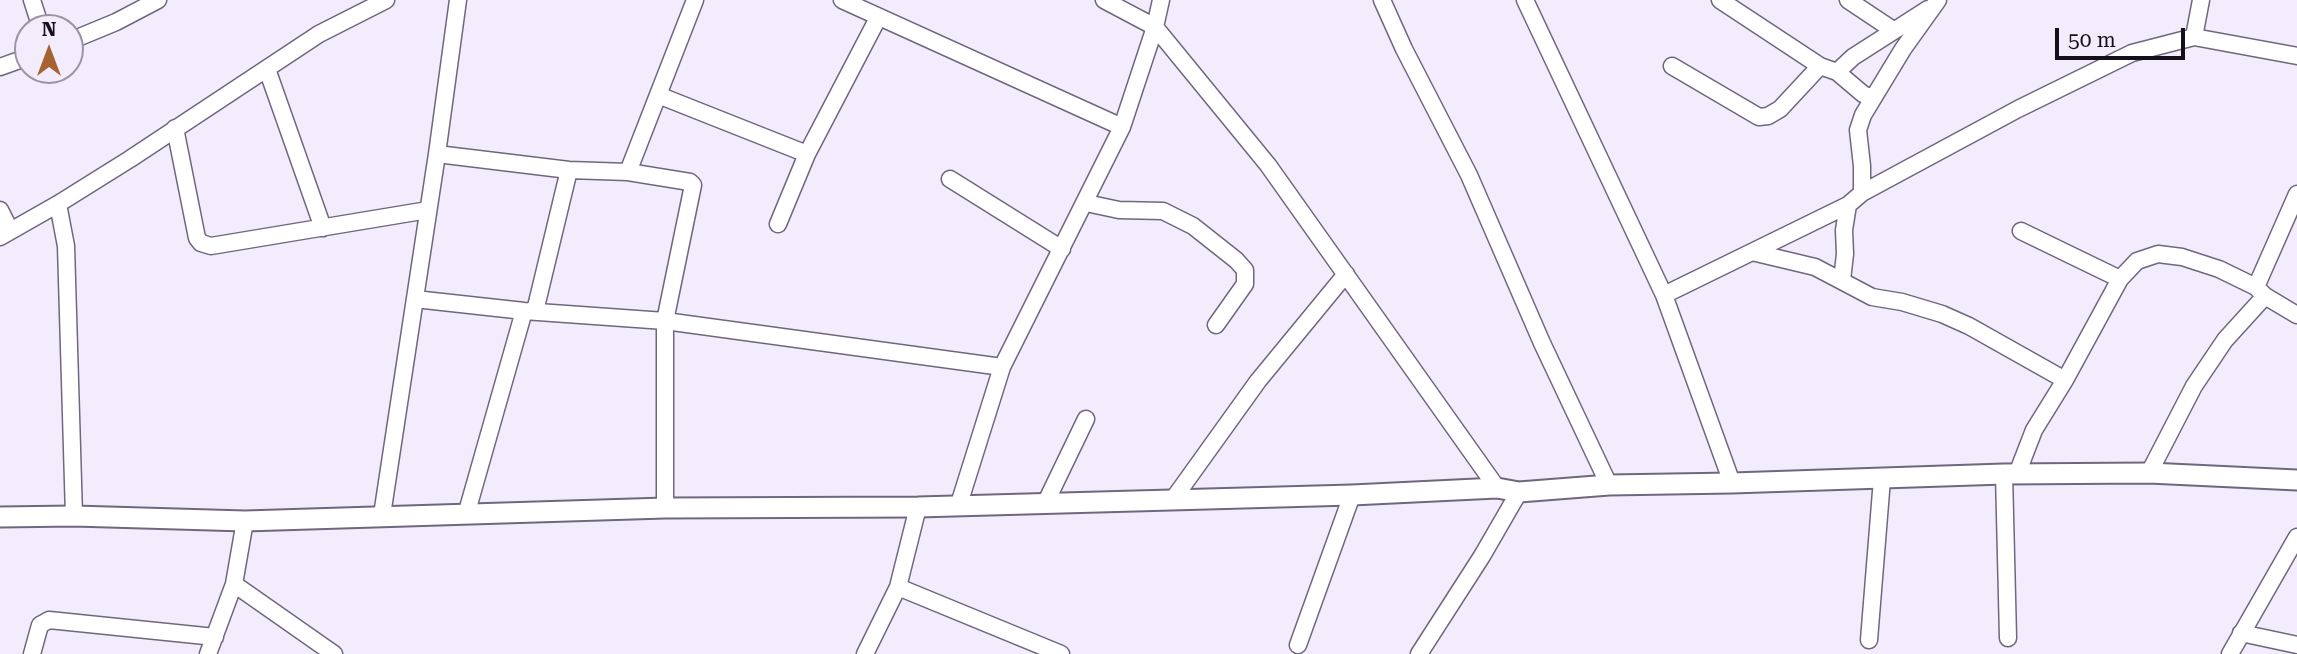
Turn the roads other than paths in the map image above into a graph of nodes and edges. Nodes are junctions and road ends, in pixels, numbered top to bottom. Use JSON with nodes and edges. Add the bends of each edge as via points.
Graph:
{"nodes":[{"id":1,"x":158,"y":0,"type":"edge"},
{"id":2,"x":386,"y":0,"type":"edge"},
{"id":3,"x":458,"y":0,"type":"edge"},
{"id":4,"x":695,"y":0,"type":"edge"},
{"id":5,"x":842,"y":0,"type":"edge"},
{"id":6,"x":1104,"y":0,"type":"edge"},
{"id":7,"x":1161,"y":0,"type":"edge"},
{"id":8,"x":1382,"y":0,"type":"edge"},
{"id":9,"x":1525,"y":0,"type":"edge"},
{"id":10,"x":1720,"y":0,"type":"edge"},
{"id":11,"x":1848,"y":0,"type":"edge"},
{"id":12,"x":2201,"y":0,"type":"edge"},
{"id":13,"x":1935,"y":3,"type":"edge"},
{"id":14,"x":878,"y":18,"type":"junction"},
{"id":15,"x":1155,"y":27,"type":"junction"},
{"id":16,"x":1893,"y":30,"type":"junction"},
{"id":17,"x":84,"y":35,"type":"edge"},
{"id":18,"x":2194,"y":37,"type":"junction"},
{"id":19,"x":2297,"y":56,"type":"edge"},
{"id":20,"x":1672,"y":66,"type":"dead end"},
{"id":21,"x":1820,"y":66,"type":"junction"},
{"id":22,"x":267,"y":69,"type":"junction"},
{"id":23,"x":1837,"y":72,"type":"junction"},
{"id":24,"x":658,"y":94,"type":"junction"},
{"id":25,"x":1872,"y":98,"type":"junction"},
{"id":26,"x":1122,"y":127,"type":"junction"},
{"id":27,"x":175,"y":128,"type":"junction"},
{"id":28,"x":437,"y":154,"type":"junction"},
{"id":29,"x":807,"y":154,"type":"junction"},
{"id":30,"x":569,"y":170,"type":"junction"},
{"id":31,"x":628,"y":172,"type":"junction"},
{"id":32,"x":950,"y":179,"type":"dead end"},
{"id":33,"x":1862,"y":193,"type":"junction"},
{"id":34,"x":2297,"y":194,"type":"edge"},
{"id":35,"x":1086,"y":203,"type":"junction"},
{"id":36,"x":58,"y":204,"type":"junction"},
{"id":37,"x":1848,"y":205,"type":"junction"},
{"id":38,"x":0,"y":210,"type":"edge"},
{"id":39,"x":428,"y":210,"type":"junction"},
{"id":40,"x":778,"y":224,"type":"dead end"},
{"id":41,"x":323,"y":228,"type":"junction"},
{"id":42,"x":2021,"y":231,"type":"dead end"},
{"id":43,"x":5,"y":233,"type":"edge"},
{"id":44,"x":1062,"y":249,"type":"junction"},
{"id":45,"x":1752,"y":252,"type":"junction"},
{"id":46,"x":1346,"y":274,"type":"junction"},
{"id":47,"x":2120,"y":279,"type":"junction"},
{"id":48,"x":1842,"y":280,"type":"junction"},
{"id":49,"x":2261,"y":292,"type":"junction"},
{"id":50,"x":1664,"y":295,"type":"junction"},
{"id":51,"x":415,"y":299,"type":"junction"},
{"id":52,"x":529,"y":311,"type":"junction"},
{"id":53,"x":2297,"y":315,"type":"edge"},
{"id":54,"x":666,"y":321,"type":"junction"},
{"id":55,"x":1216,"y":325,"type":"dead end"},
{"id":56,"x":1002,"y":368,"type":"junction"},
{"id":57,"x":2065,"y":380,"type":"junction"},
{"id":58,"x":1086,"y":419,"type":"dead end"},
{"id":59,"x":2149,"y":473,"type":"junction"},
{"id":60,"x":2010,"y":474,"type":"junction"},
{"id":61,"x":1882,"y":479,"type":"junction"},
{"id":62,"x":2297,"y":480,"type":"edge"},
{"id":63,"x":1732,"y":483,"type":"junction"},
{"id":64,"x":1609,"y":485,"type":"junction"},
{"id":65,"x":1497,"y":488,"type":"junction"},
{"id":66,"x":1518,"y":492,"type":"junction"},
{"id":67,"x":1352,"y":495,"type":"junction"},
{"id":68,"x":1174,"y":498,"type":"junction"},
{"id":69,"x":959,"y":504,"type":"junction"},
{"id":70,"x":1045,"y":504,"type":"junction"},
{"id":71,"x":918,"y":507,"type":"junction"},
{"id":72,"x":665,"y":508,"type":"junction"},
{"id":73,"x":382,"y":515,"type":"junction"},
{"id":74,"x":466,"y":515,"type":"junction"},
{"id":75,"x":74,"y":516,"type":"junction"},
{"id":76,"x":0,"y":517,"type":"edge"},
{"id":77,"x":245,"y":521,"type":"junction"},
{"id":78,"x":2297,"y":537,"type":"edge"},
{"id":79,"x":234,"y":584,"type":"junction"},
{"id":80,"x":898,"y":587,"type":"junction"},
{"id":81,"x":2241,"y":633,"type":"junction"},
{"id":82,"x":215,"y":637,"type":"junction"},
{"id":83,"x":2008,"y":638,"type":"dead end"},
{"id":84,"x":1869,"y":640,"type":"dead end"},
{"id":85,"x":1298,"y":645,"type":"dead end"},
{"id":86,"x":2297,"y":645,"type":"edge"},
{"id":87,"x":1021,"y":647,"type":"edge"},
{"id":88,"x":32,"y":654,"type":"edge"},
{"id":89,"x":208,"y":654,"type":"edge"},
{"id":90,"x":334,"y":654,"type":"edge"},
{"id":91,"x":865,"y":654,"type":"edge"},
{"id":92,"x":1061,"y":654,"type":"edge"},
{"id":93,"x":1419,"y":654,"type":"edge"},
{"id":94,"x":2230,"y":654,"type":"edge"}],
"edges":[{"from":1,"to":17,"type":"street"},
{"from":2,"to":22,"type":"street","via":[[319,34]]},
{"from":3,"to":28,"type":"street"},
{"from":4,"to":24,"type":"street"},
{"from":5,"to":14,"type":"street"},
{"from":6,"to":15,"type":"street"},
{"from":7,"to":15,"type":"street"},
{"from":8,"to":64,"type":"street","via":[[1469,176]]},
{"from":9,"to":50,"type":"street"},
{"from":10,"to":21,"type":"street"},
{"from":11,"to":16,"type":"street"},
{"from":12,"to":18,"type":"street"},
{"from":13,"to":16,"type":"street"},
{"from":13,"to":25,"type":"street"},
{"from":14,"to":26,"type":"street"},
{"from":14,"to":29,"type":"street"},
{"from":15,"to":26,"type":"street"},
{"from":15,"to":46,"type":"street","via":[[1268,164]]},
{"from":16,"to":23,"type":"street"},
{"from":18,"to":19,"type":"street"},
{"from":18,"to":33,"type":"street","via":[[2132,54]]},
{"from":20,"to":21,"type":"street","via":[[1759,117],[1780,108]]},
{"from":21,"to":23,"type":"street"},
{"from":22,"to":27,"type":"street"},
{"from":22,"to":41,"type":"street"},
{"from":23,"to":25,"type":"street"},
{"from":24,"to":29,"type":"street"},
{"from":24,"to":31,"type":"street"},
{"from":25,"to":33,"type":"street","via":[[1858,130]]},
{"from":26,"to":35,"type":"street"},
{"from":27,"to":36,"type":"street"},
{"from":27,"to":41,"type":"street","via":[[201,243],[211,246]]},
{"from":28,"to":30,"type":"street"},
{"from":28,"to":39,"type":"street"},
{"from":29,"to":40,"type":"street"},
{"from":30,"to":31,"type":"street"},
{"from":30,"to":52,"type":"street"},
{"from":31,"to":54,"type":"street","via":[[694,185]]},
{"from":32,"to":44,"type":"street"},
{"from":33,"to":37,"type":"street"},
{"from":34,"to":49,"type":"street"},
{"from":35,"to":44,"type":"street"},
{"from":35,"to":55,"type":"street","via":[[1119,210],[1163,211],[1193,226],[1236,260],[1245,270],[1245,284]]},
{"from":36,"to":43,"type":"street"},
{"from":36,"to":75,"type":"street","via":[[66,246]]},
{"from":37,"to":45,"type":"street"},
{"from":37,"to":48,"type":"street"},
{"from":38,"to":43,"type":"street"},
{"from":39,"to":41,"type":"street"},
{"from":39,"to":51,"type":"street"},
{"from":42,"to":47,"type":"street"},
{"from":44,"to":56,"type":"street"},
{"from":45,"to":48,"type":"street","via":[[1815,267]]},
{"from":45,"to":50,"type":"street"},
{"from":46,"to":65,"type":"street"},
{"from":46,"to":68,"type":"street","via":[[1258,381]]},
{"from":47,"to":49,"type":"street","via":[[2137,261],[2158,254],[2219,269]]},
{"from":47,"to":57,"type":"street"},
{"from":48,"to":57,"type":"street","via":[[1872,297],[1902,302],[1969,326]]},
{"from":49,"to":53,"type":"street"},
{"from":49,"to":59,"type":"street","via":[[2194,386]]},
{"from":50,"to":63,"type":"street"},
{"from":51,"to":52,"type":"street"},
{"from":51,"to":73,"type":"street"},
{"from":52,"to":54,"type":"street"},
{"from":52,"to":74,"type":"street"},
{"from":54,"to":56,"type":"street"},
{"from":54,"to":72,"type":"street"},
{"from":56,"to":69,"type":"street"},
{"from":57,"to":60,"type":"street"},
{"from":58,"to":70,"type":"street"},
{"from":59,"to":60,"type":"street"},
{"from":59,"to":62,"type":"street"},
{"from":60,"to":61,"type":"street"},
{"from":60,"to":83,"type":"street"},
{"from":61,"to":63,"type":"street"},
{"from":61,"to":84,"type":"street"},
{"from":63,"to":64,"type":"street"},
{"from":64,"to":66,"type":"street"},
{"from":65,"to":66,"type":"street"},
{"from":65,"to":67,"type":"street"},
{"from":66,"to":93,"type":"street"},
{"from":67,"to":68,"type":"street"},
{"from":67,"to":85,"type":"street"},
{"from":68,"to":70,"type":"street"},
{"from":69,"to":70,"type":"street"},
{"from":69,"to":71,"type":"street"},
{"from":71,"to":72,"type":"street"},
{"from":71,"to":80,"type":"street"},
{"from":72,"to":74,"type":"street"},
{"from":73,"to":74,"type":"street"},
{"from":73,"to":77,"type":"street"},
{"from":75,"to":76,"type":"street"},
{"from":75,"to":77,"type":"street"},
{"from":77,"to":79,"type":"street"},
{"from":78,"to":81,"type":"street"},
{"from":79,"to":82,"type":"street"},
{"from":79,"to":90,"type":"street"},
{"from":80,"to":87,"type":"street"},
{"from":80,"to":91,"type":"street"},
{"from":81,"to":86,"type":"street"},
{"from":81,"to":94,"type":"street"},
{"from":82,"to":88,"type":"street","via":[[49,620],[40,625]]},
{"from":82,"to":89,"type":"street"},
{"from":87,"to":92,"type":"street"}]}
